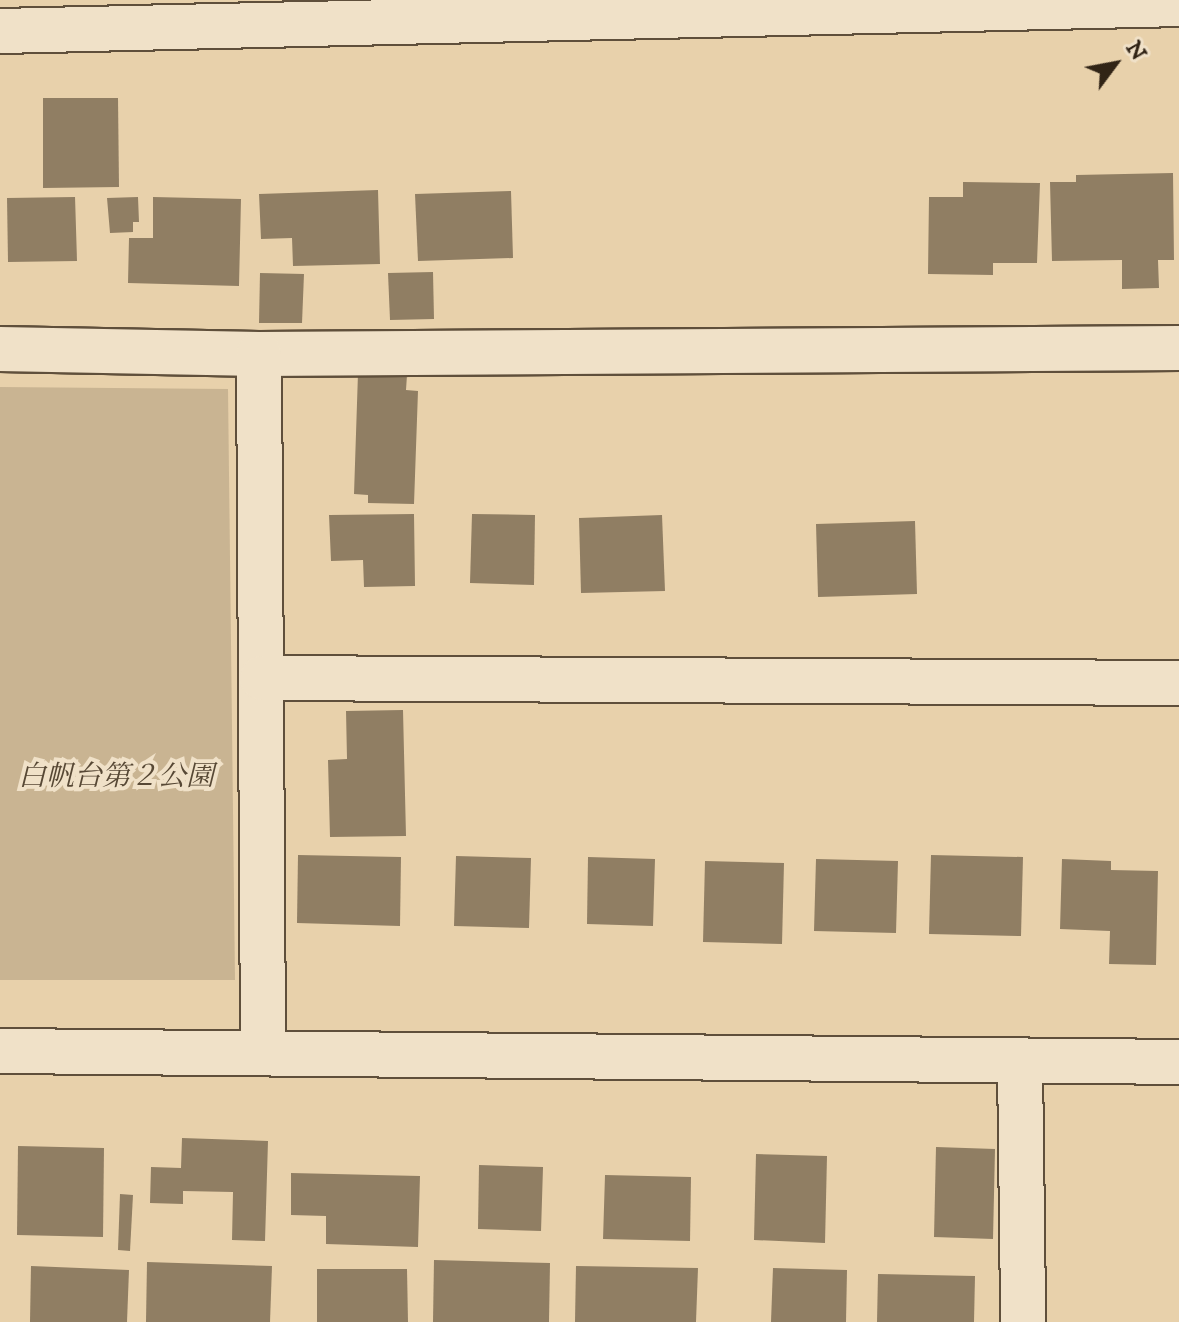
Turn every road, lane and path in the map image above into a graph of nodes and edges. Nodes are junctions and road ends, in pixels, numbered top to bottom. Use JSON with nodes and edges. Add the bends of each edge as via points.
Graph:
{"nodes":[{"id":1,"x":1179,"y":4,"type":"edge"},
{"id":2,"x":0,"y":31,"type":"edge"},
{"id":3,"x":1179,"y":348,"type":"edge"},
{"id":4,"x":0,"y":349,"type":"edge"},
{"id":5,"x":259,"y":354,"type":"junction"},
{"id":6,"x":262,"y":678,"type":"junction"},
{"id":7,"x":1179,"y":683,"type":"edge"},
{"id":8,"x":0,"y":1051,"type":"edge"},
{"id":9,"x":263,"y":1052,"type":"junction"},
{"id":10,"x":1020,"y":1062,"type":"junction"},
{"id":11,"x":1179,"y":1062,"type":"edge"},
{"id":12,"x":1023,"y":1322,"type":"edge"}],
"edges":[{"from":1,"to":2,"type":"street"},
{"from":3,"to":5,"type":"street"},
{"from":4,"to":5,"type":"street"},
{"from":5,"to":6,"type":"street"},
{"from":6,"to":7,"type":"street"},
{"from":6,"to":9,"type":"street"},
{"from":8,"to":9,"type":"street"},
{"from":9,"to":10,"type":"street"},
{"from":10,"to":11,"type":"street"},
{"from":10,"to":12,"type":"street"}]}
